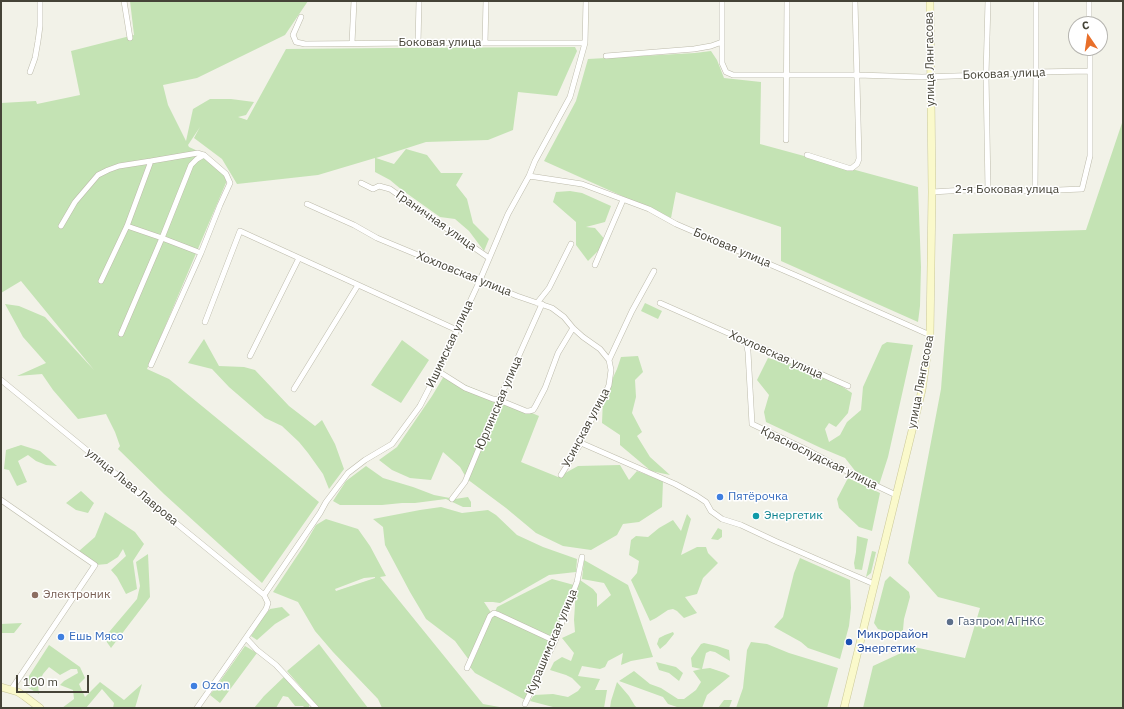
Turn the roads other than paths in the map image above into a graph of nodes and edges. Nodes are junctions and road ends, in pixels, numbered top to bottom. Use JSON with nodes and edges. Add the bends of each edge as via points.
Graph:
{"nodes":[{"id":1,"x":40,"y":1,"type":"edge"},
{"id":2,"x":124,"y":1,"type":"edge"},
{"id":3,"x":354,"y":1,"type":"edge"},
{"id":4,"x":419,"y":1,"type":"edge"},
{"id":5,"x":486,"y":1,"type":"edge"},
{"id":6,"x":586,"y":1,"type":"edge"},
{"id":7,"x":722,"y":1,"type":"edge"},
{"id":8,"x":787,"y":1,"type":"edge"},
{"id":9,"x":855,"y":1,"type":"edge"},
{"id":10,"x":930,"y":1,"type":"edge"},
{"id":11,"x":988,"y":1,"type":"edge"},
{"id":12,"x":1036,"y":1,"type":"edge"},
{"id":13,"x":1089,"y":1,"type":"edge"},
{"id":14,"x":1089,"y":16,"type":"edge"},
{"id":15,"x":301,"y":17,"type":"dead end"},
{"id":16,"x":130,"y":38,"type":"dead end"},
{"id":17,"x":722,"y":42,"type":"junction"},
{"id":18,"x":418,"y":43,"type":"junction"},
{"id":19,"x":485,"y":43,"type":"junction"},
{"id":20,"x":585,"y":43,"type":"junction"},
{"id":21,"x":352,"y":44,"type":"junction"},
{"id":22,"x":606,"y":56,"type":"dead end"},
{"id":23,"x":1090,"y":56,"type":"edge"},
{"id":24,"x":1090,"y":71,"type":"junction"},
{"id":25,"x":30,"y":72,"type":"dead end"},
{"id":26,"x":1036,"y":72,"type":"junction"},
{"id":27,"x":786,"y":75,"type":"junction"},
{"id":28,"x":857,"y":75,"type":"junction"},
{"id":29,"x":986,"y":75,"type":"junction"},
{"id":30,"x":930,"y":77,"type":"junction"},
{"id":31,"x":786,"y":140,"type":"dead end"},
{"id":32,"x":204,"y":155,"type":"junction"},
{"id":33,"x":807,"y":155,"type":"dead end"},
{"id":34,"x":151,"y":161,"type":"junction"},
{"id":35,"x":529,"y":176,"type":"junction"},
{"id":36,"x":361,"y":183,"type":"dead end"},
{"id":37,"x":988,"y":190,"type":"junction"},
{"id":38,"x":1035,"y":191,"type":"junction"},
{"id":39,"x":932,"y":192,"type":"junction"},
{"id":40,"x":623,"y":200,"type":"junction"},
{"id":41,"x":307,"y":204,"type":"dead end"},
{"id":42,"x":61,"y":226,"type":"dead end"},
{"id":43,"x":127,"y":226,"type":"junction"},
{"id":44,"x":162,"y":238,"type":"junction"},
{"id":45,"x":571,"y":244,"type":"dead end"},
{"id":46,"x":201,"y":253,"type":"junction"},
{"id":47,"x":299,"y":258,"type":"junction"},
{"id":48,"x":489,"y":258,"type":"junction"},
{"id":49,"x":595,"y":265,"type":"dead end"},
{"id":50,"x":654,"y":271,"type":"dead end"},
{"id":51,"x":480,"y":280,"type":"junction"},
{"id":52,"x":101,"y":281,"type":"dead end"},
{"id":53,"x":358,"y":284,"type":"junction"},
{"id":54,"x":539,"y":303,"type":"junction"},
{"id":55,"x":660,"y":303,"type":"dead end"},
{"id":56,"x":205,"y":322,"type":"dead end"},
{"id":57,"x":572,"y":328,"type":"junction"},
{"id":58,"x":457,"y":330,"type":"junction"},
{"id":59,"x":121,"y":334,"type":"dead end"},
{"id":60,"x":930,"y":335,"type":"junction"},
{"id":61,"x":746,"y":342,"type":"junction"},
{"id":62,"x":250,"y":356,"type":"dead end"},
{"id":63,"x":609,"y":360,"type":"junction"},
{"id":64,"x":151,"y":365,"type":"dead end"},
{"id":65,"x":438,"y":371,"type":"junction"},
{"id":66,"x":1,"y":380,"type":"edge"},
{"id":67,"x":848,"y":386,"type":"dead end"},
{"id":68,"x":294,"y":389,"type":"dead end"},
{"id":69,"x":500,"y":400,"type":"junction"},
{"id":70,"x":581,"y":443,"type":"junction"},
{"id":71,"x":561,"y":475,"type":"dead end"},
{"id":72,"x":896,"y":495,"type":"junction"},
{"id":73,"x":452,"y":499,"type":"dead end"},
{"id":74,"x":1,"y":500,"type":"edge"},
{"id":75,"x":582,"y":557,"type":"dead end"},
{"id":76,"x":874,"y":584,"type":"junction"},
{"id":77,"x":264,"y":595,"type":"junction"},
{"id":78,"x":246,"y":638,"type":"junction"},
{"id":79,"x":555,"y":640,"type":"junction"},
{"id":80,"x":467,"y":668,"type":"dead end"},
{"id":81,"x":1,"y":687,"type":"edge"},
{"id":82,"x":12,"y":690,"type":"junction"},
{"id":83,"x":525,"y":704,"type":"dead end"},
{"id":84,"x":40,"y":708,"type":"edge"},
{"id":85,"x":197,"y":708,"type":"edge"},
{"id":86,"x":316,"y":708,"type":"edge"},
{"id":87,"x":844,"y":708,"type":"edge"}],
"edges":[{"from":1,"to":25,"type":"street","via":[[38,41]]},
{"from":2,"to":16,"type":"street"},
{"from":3,"to":21,"type":"street"},
{"from":4,"to":18,"type":"street"},
{"from":5,"to":19,"type":"street"},
{"from":6,"to":20,"type":"street","name":"Ишимская улица"},
{"from":7,"to":17,"type":"street"},
{"from":8,"to":27,"type":"street"},
{"from":9,"to":28,"type":"street"},
{"from":10,"to":30,"type":"main road","name":"улица Лянгасова"},
{"from":11,"to":29,"type":"street"},
{"from":12,"to":26,"type":"street"},
{"from":13,"to":14,"type":"street"},
{"from":15,"to":21,"type":"street","name":"Боковая улица","via":[[293,35],[296,42]]},
{"from":17,"to":22,"type":"street","via":[[694,49]]},
{"from":17,"to":27,"type":"street","name":"Боковая улица","via":[[722,63],[726,72],[734,75]]},
{"from":18,"to":19,"type":"street","name":"Боковая улица"},
{"from":18,"to":21,"type":"street","name":"Боковая улица"},
{"from":19,"to":20,"type":"street","name":"Боковая улица"},
{"from":20,"to":35,"type":"street","name":"Ишимская улица","via":[[570,97]]},
{"from":23,"to":24,"type":"street"},
{"from":24,"to":26,"type":"street","name":"Боковая улица"},
{"from":24,"to":38,"type":"street","name":"2-я Боковая улица","via":[[1090,156],[1082,189]]},
{"from":26,"to":29,"type":"street","name":"Боковая улица"},
{"from":26,"to":38,"type":"street"},
{"from":27,"to":28,"type":"street","name":"Боковая улица"},
{"from":27,"to":31,"type":"street"},
{"from":28,"to":30,"type":"street","name":"Боковая улица"},
{"from":28,"to":33,"type":"street","via":[[857,164],[848,168]]},
{"from":29,"to":30,"type":"street","name":"Боковая улица"},
{"from":29,"to":37,"type":"street"},
{"from":30,"to":39,"type":"main road","name":"улица Лянгасова"},
{"from":32,"to":34,"type":"street","via":[[198,153]]},
{"from":32,"to":44,"type":"street","via":[[191,165]]},
{"from":32,"to":46,"type":"street","via":[[226,174],[230,183]]},
{"from":34,"to":42,"type":"street","via":[[119,166],[98,175],[75,202]]},
{"from":34,"to":43,"type":"street"},
{"from":35,"to":40,"type":"street","name":"Боковая улица","via":[[582,184]]},
{"from":35,"to":48,"type":"street","name":"Ишимская улица","via":[[508,214]]},
{"from":36,"to":48,"type":"street","name":"Граничная улица","via":[[373,188],[379,186],[390,189]]},
{"from":37,"to":38,"type":"street","name":"2-я Боковая улица"},
{"from":37,"to":39,"type":"street","name":"2-я Боковая улица"},
{"from":39,"to":60,"type":"main road","name":"улица Лянгасова"},
{"from":40,"to":49,"type":"street"},
{"from":40,"to":60,"type":"street","name":"Боковая улица","via":[[649,209],[676,224]]},
{"from":41,"to":51,"type":"street","name":"Хохловская улица","via":[[377,238]]},
{"from":43,"to":44,"type":"street"},
{"from":43,"to":52,"type":"street"},
{"from":44,"to":46,"type":"street"},
{"from":44,"to":59,"type":"street"},
{"from":45,"to":54,"type":"street","name":"Юрлинская улица"},
{"from":46,"to":64,"type":"street"},
{"from":47,"to":53,"type":"street"},
{"from":47,"to":56,"type":"street","via":[[240,231]]},
{"from":47,"to":62,"type":"street"},
{"from":48,"to":51,"type":"street","name":"Ишимская улица"},
{"from":50,"to":63,"type":"street","name":"Усинская улица"},
{"from":51,"to":54,"type":"street","name":"Хохловская улица"},
{"from":51,"to":58,"type":"street","name":"Ишимская улица"},
{"from":53,"to":58,"type":"street"},
{"from":53,"to":68,"type":"street"},
{"from":54,"to":57,"type":"street","name":"Хохловская улица","via":[[564,317]]},
{"from":54,"to":69,"type":"street","name":"Юрлинская улица"},
{"from":55,"to":61,"type":"street","name":"Хохловская улица"},
{"from":57,"to":63,"type":"street","name":"Хохловская улица","via":[[600,349]]},
{"from":57,"to":69,"type":"street","via":[[533,410],[526,411]]},
{"from":58,"to":65,"type":"street","name":"Ишимская улица"},
{"from":60,"to":72,"type":"main road","name":"улица Лянгасова","via":[[922,390]]},
{"from":61,"to":67,"type":"street","name":"Хохловская улица"},
{"from":61,"to":72,"type":"street","name":"Краснослудская улица","via":[[752,424]]},
{"from":63,"to":70,"type":"street","name":"Усинская улица","via":[[612,370],[609,385],[584,432]]},
{"from":65,"to":69,"type":"street","via":[[465,388]]},
{"from":65,"to":77,"type":"street","name":"Ишимская улица","via":[[420,406],[392,444],[348,473]]},
{"from":66,"to":77,"type":"street","name":"улица Льва Лаврова"},
{"from":69,"to":73,"type":"street","name":"Юрлинская улица","via":[[465,482]]},
{"from":70,"to":71,"type":"street","name":"Усинская улица"},
{"from":70,"to":76,"type":"street","via":[[675,484],[706,502],[711,511],[722,519]]},
{"from":72,"to":76,"type":"main road","name":"улица Лянгасова"},
{"from":74,"to":82,"type":"street","via":[[95,565]]},
{"from":75,"to":79,"type":"street","name":"Курашимская улица","via":[[577,582]]},
{"from":76,"to":87,"type":"main road","name":"улица Лянгасова"},
{"from":77,"to":78,"type":"street","via":[[268,603],[266,609]]},
{"from":78,"to":85,"type":"street"},
{"from":78,"to":86,"type":"street","via":[[276,665]]},
{"from":79,"to":80,"type":"street","via":[[492,614]]},
{"from":79,"to":83,"type":"street","name":"Курашимская улица"},
{"from":81,"to":82,"type":"main road"},
{"from":82,"to":84,"type":"main road"}]}
